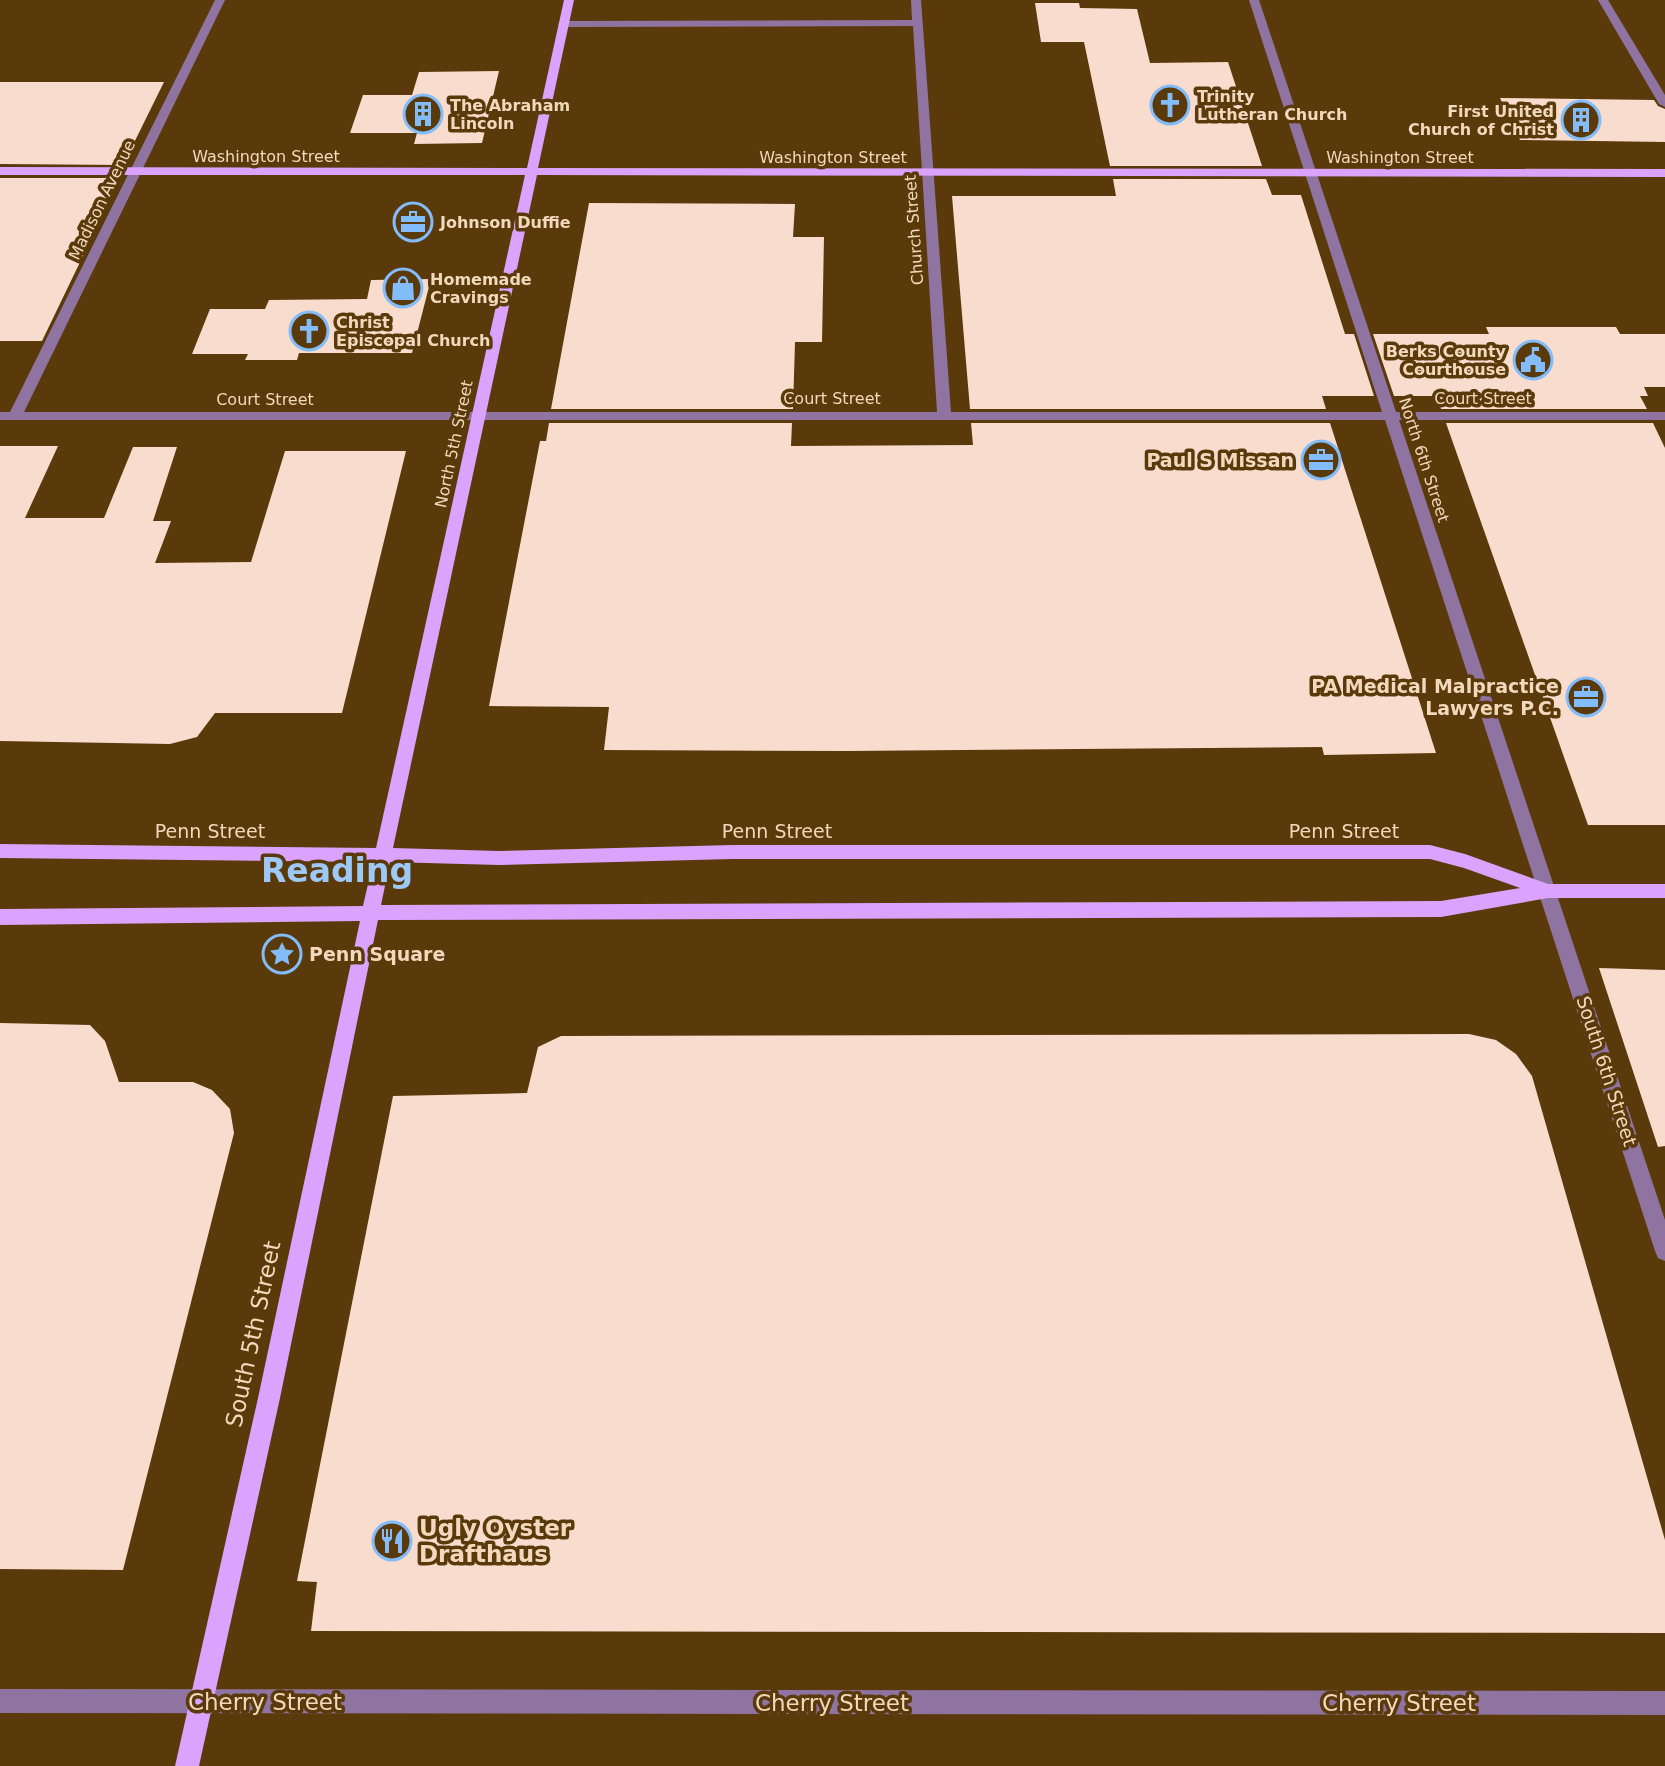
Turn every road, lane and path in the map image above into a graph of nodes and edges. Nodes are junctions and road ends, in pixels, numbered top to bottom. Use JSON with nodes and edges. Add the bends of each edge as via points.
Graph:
{"nodes":[{"id":1,"x":220,"y":0,"type":"edge"},
{"id":2,"x":569,"y":0,"type":"edge"},
{"id":3,"x":916,"y":0,"type":"edge"},
{"id":4,"x":1254,"y":0,"type":"edge"},
{"id":5,"x":1603,"y":0,"type":"edge"},
{"id":6,"x":918,"y":23,"type":"junction"},
{"id":7,"x":563,"y":24,"type":"junction"},
{"id":8,"x":1665,"y":104,"type":"edge"},
{"id":9,"x":0,"y":171,"type":"edge"},
{"id":10,"x":136,"y":171,"type":"junction"},
{"id":11,"x":531,"y":172,"type":"junction"},
{"id":12,"x":927,"y":172,"type":"junction"},
{"id":13,"x":1311,"y":173,"type":"junction"},
{"id":14,"x":1665,"y":173,"type":"edge"},
{"id":15,"x":0,"y":416,"type":"edge"},
{"id":16,"x":15,"y":416,"type":"junction"},
{"id":17,"x":478,"y":416,"type":"junction"},
{"id":18,"x":944,"y":416,"type":"junction"},
{"id":19,"x":1391,"y":416,"type":"junction"},
{"id":20,"x":1665,"y":416,"type":"edge"},
{"id":21,"x":0,"y":851,"type":"edge"},
{"id":22,"x":383,"y":854,"type":"junction"},
{"id":23,"x":1548,"y":891,"type":"junction"},
{"id":24,"x":1665,"y":891,"type":"edge"},
{"id":25,"x":370,"y":912,"type":"junction"},
{"id":26,"x":0,"y":917,"type":"edge"},
{"id":27,"x":1665,"y":1251,"type":"edge"},
{"id":28,"x":0,"y":1702,"type":"edge"},
{"id":29,"x":200,"y":1702,"type":"junction"},
{"id":30,"x":1665,"y":1703,"type":"edge"},
{"id":31,"x":187,"y":1766,"type":"edge"}],
"edges":[{"from":1,"to":10,"type":"street","name":"Madison Avenue"},
{"from":2,"to":7,"type":"main road","name":"North 5th Street"},
{"from":3,"to":6,"type":"street","name":"Church Street"},
{"from":4,"to":13,"type":"street","name":"North 6th Street"},
{"from":5,"to":8,"type":"street"},
{"from":6,"to":7,"type":"street"},
{"from":6,"to":12,"type":"street","name":"Church Street"},
{"from":7,"to":11,"type":"main road","name":"North 5th Street"},
{"from":9,"to":10,"type":"main road","name":"Washington Street"},
{"from":10,"to":11,"type":"main road","name":"Washington Street"},
{"from":10,"to":16,"type":"street","name":"Madison Avenue"},
{"from":11,"to":12,"type":"main road","name":"Washington Street"},
{"from":11,"to":17,"type":"main road","name":"North 5th Street"},
{"from":12,"to":13,"type":"main road","name":"Washington Street"},
{"from":12,"to":18,"type":"street","name":"Church Street"},
{"from":13,"to":14,"type":"main road","name":"Washington Street"},
{"from":13,"to":19,"type":"street","name":"North 6th Street"},
{"from":15,"to":16,"type":"street","name":"Court Street"},
{"from":16,"to":17,"type":"street","name":"Court Street"},
{"from":17,"to":18,"type":"street","name":"Court Street"},
{"from":17,"to":22,"type":"main road","name":"North 5th Street"},
{"from":18,"to":19,"type":"street","name":"Court Street"},
{"from":19,"to":20,"type":"street","name":"Court Street"},
{"from":19,"to":23,"type":"street","name":"North 6th Street"},
{"from":21,"to":22,"type":"main road","name":"Penn Street"},
{"from":22,"to":23,"type":"main road","name":"Penn Street","via":[[499,858],[747,852],[1430,852]]},
{"from":22,"to":25,"type":"main road","name":"North 5th Street"},
{"from":23,"to":24,"type":"main road","name":"Penn Street"},
{"from":23,"to":25,"type":"main road","name":"Penn Street","via":[[1441,909]]},
{"from":23,"to":27,"type":"street","name":"South 6th Street"},
{"from":25,"to":26,"type":"main road","name":"Penn Street"},
{"from":25,"to":29,"type":"main road","name":"South 5th Street","via":[[269,1398]]},
{"from":28,"to":29,"type":"street","name":"Cherry Street"},
{"from":29,"to":30,"type":"street","name":"Cherry Street"},
{"from":29,"to":31,"type":"main road","name":"South 5th Street"}]}
